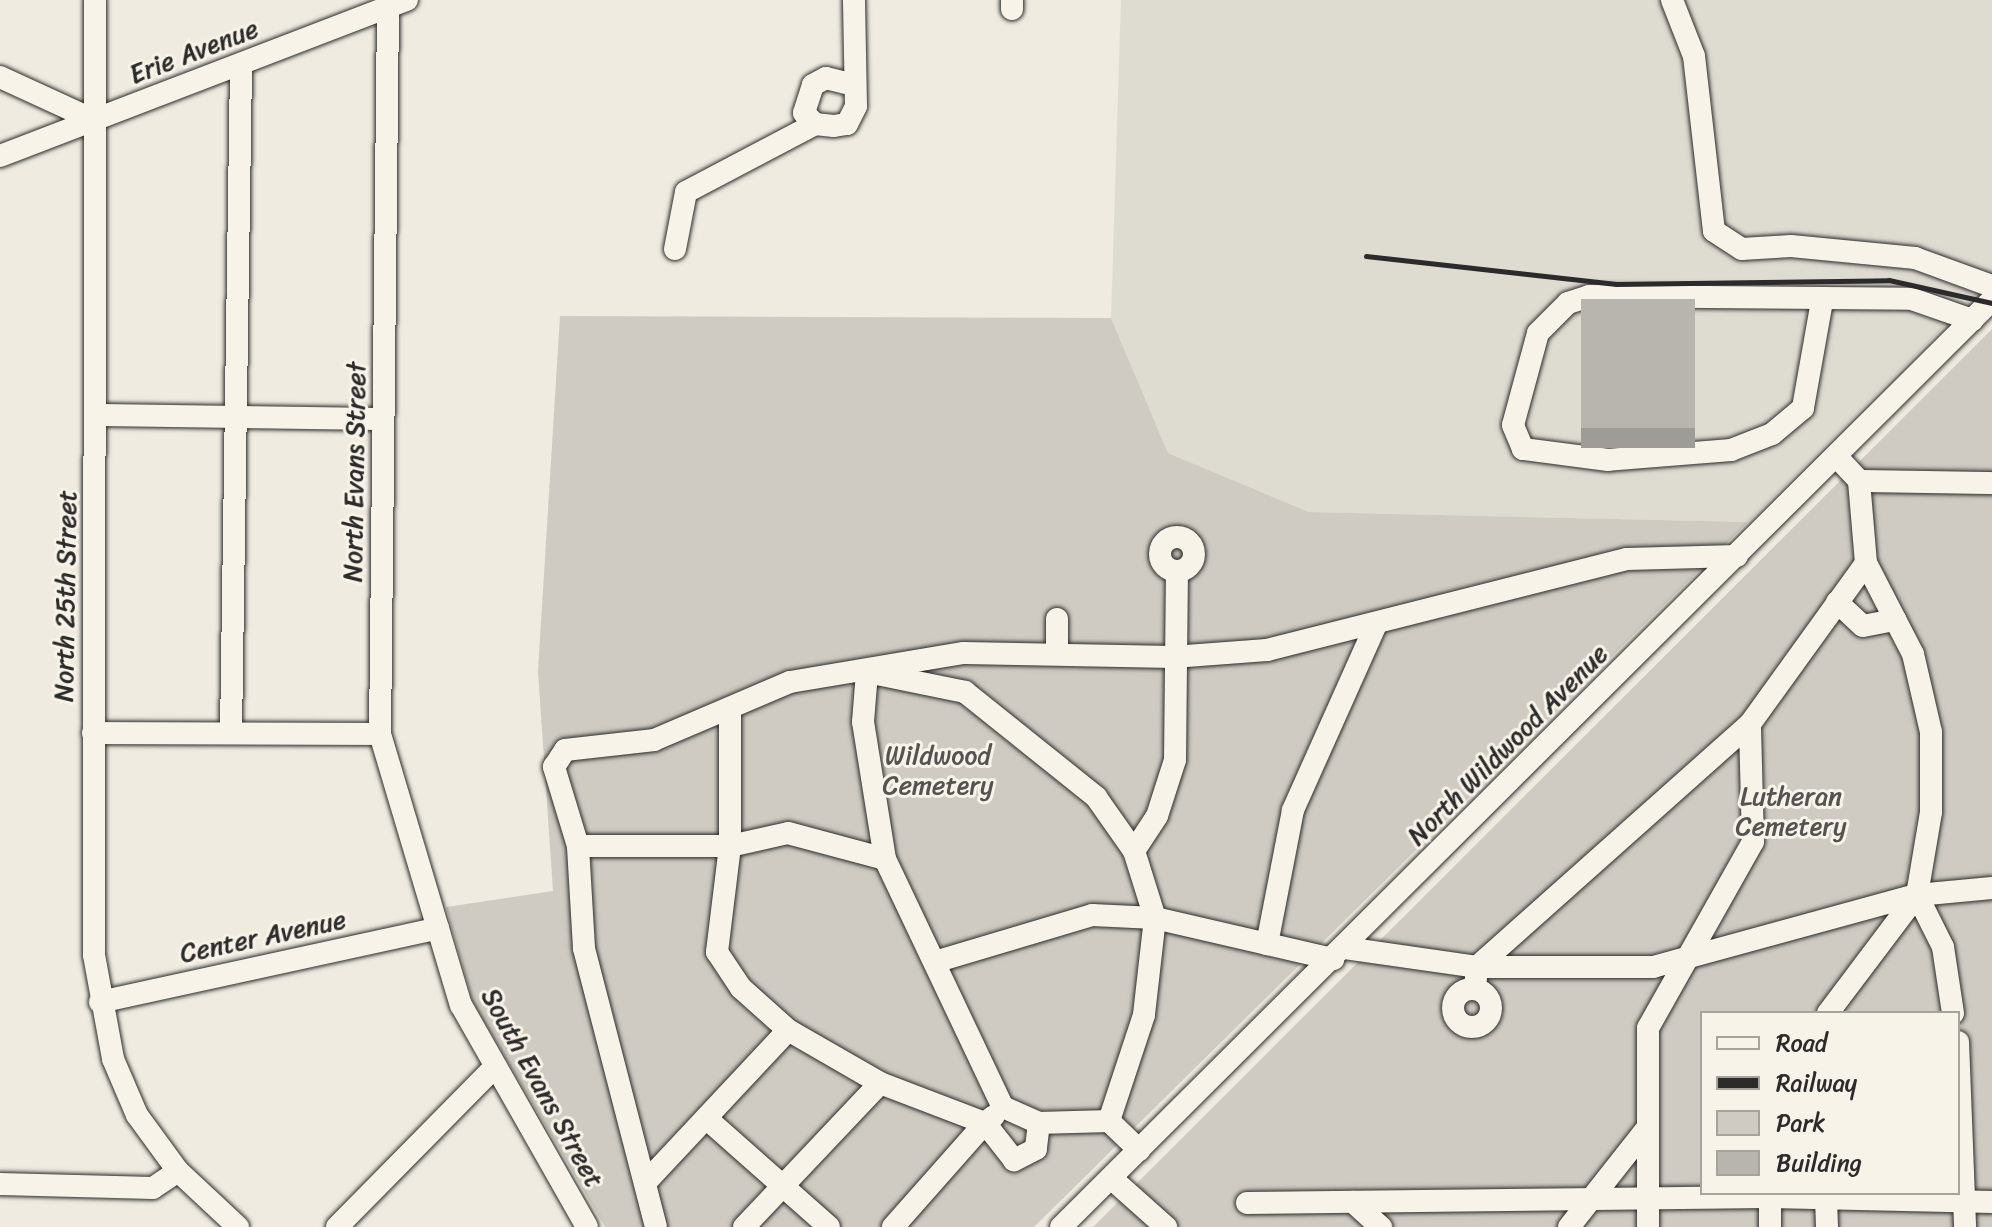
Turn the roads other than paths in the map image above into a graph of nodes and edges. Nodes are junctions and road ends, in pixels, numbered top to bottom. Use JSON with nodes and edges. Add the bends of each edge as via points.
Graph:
{"nodes":[{"id":1,"x":95,"y":0,"type":"edge"},
{"id":2,"x":854,"y":0,"type":"edge"},
{"id":3,"x":1672,"y":0,"type":"edge"},
{"id":4,"x":398,"y":4,"type":"edge"},
{"id":5,"x":241,"y":64,"type":"junction"},
{"id":6,"x":0,"y":77,"type":"edge"},
{"id":7,"x":854,"y":85,"type":"junction"},
{"id":8,"x":94,"y":120,"type":"junction"},
{"id":9,"x":815,"y":124,"type":"junction"},
{"id":10,"x":0,"y":156,"type":"edge"},
{"id":11,"x":675,"y":249,"type":"dead end"},
{"id":12,"x":1992,"y":286,"type":"edge"},
{"id":13,"x":1992,"y":300,"type":"edge"},
{"id":14,"x":1822,"y":301,"type":"junction"},
{"id":15,"x":1972,"y":320,"type":"junction"},
{"id":16,"x":96,"y":415,"type":"junction"},
{"id":17,"x":236,"y":417,"type":"junction"},
{"id":18,"x":383,"y":419,"type":"junction"},
{"id":19,"x":1836,"y":456,"type":"junction"},
{"id":20,"x":1859,"y":481,"type":"junction"},
{"id":21,"x":1992,"y":483,"type":"edge"},
{"id":22,"x":1737,"y":556,"type":"junction"},
{"id":23,"x":1866,"y":563,"type":"junction"},
{"id":24,"x":1177,"y":572,"type":"dead end"},
{"id":25,"x":1837,"y":602,"type":"junction"},
{"id":26,"x":1057,"y":619,"type":"dead end"},
{"id":27,"x":1895,"y":620,"type":"junction"},
{"id":28,"x":1375,"y":627,"type":"junction"},
{"id":29,"x":1057,"y":652,"type":"junction"},
{"id":30,"x":1173,"y":657,"type":"junction"},
{"id":31,"x":867,"y":672,"type":"junction"},
{"id":32,"x":730,"y":711,"type":"junction"},
{"id":33,"x":1750,"y":724,"type":"junction"},
{"id":34,"x":93,"y":733,"type":"junction"},
{"id":35,"x":231,"y":733,"type":"junction"},
{"id":36,"x":380,"y":734,"type":"junction"},
{"id":37,"x":578,"y":846,"type":"junction"},
{"id":38,"x":730,"y":846,"type":"junction"},
{"id":39,"x":1134,"y":851,"type":"junction"},
{"id":40,"x":885,"y":859,"type":"junction"},
{"id":41,"x":1992,"y":888,"type":"edge"},
{"id":42,"x":1917,"y":895,"type":"junction"},
{"id":43,"x":1155,"y":918,"type":"junction"},
{"id":44,"x":438,"y":928,"type":"junction"},
{"id":45,"x":1267,"y":944,"type":"junction"},
{"id":46,"x":1339,"y":954,"type":"junction"},
{"id":47,"x":1681,"y":960,"type":"junction"},
{"id":48,"x":938,"y":961,"type":"junction"},
{"id":49,"x":1476,"y":978,"type":"junction"},
{"id":50,"x":100,"y":1002,"type":"junction"},
{"id":51,"x":1830,"y":1011,"type":"edge"},
{"id":52,"x":1953,"y":1011,"type":"edge"},
{"id":53,"x":788,"y":1030,"type":"junction"},
{"id":54,"x":495,"y":1067,"type":"junction"},
{"id":55,"x":880,"y":1083,"type":"junction"},
{"id":56,"x":1960,"y":1087,"type":"edge"},
{"id":57,"x":1003,"y":1107,"type":"junction"},
{"id":58,"x":706,"y":1118,"type":"junction"},
{"id":59,"x":1109,"y":1121,"type":"junction"},
{"id":60,"x":985,"y":1123,"type":"junction"},
{"id":61,"x":1039,"y":1123,"type":"junction"},
{"id":62,"x":1648,"y":1127,"type":"junction"},
{"id":63,"x":1139,"y":1150,"type":"junction"},
{"id":64,"x":178,"y":1171,"type":"junction"},
{"id":65,"x":1111,"y":1178,"type":"junction"},
{"id":66,"x":645,"y":1183,"type":"junction"},
{"id":67,"x":0,"y":1184,"type":"edge"},
{"id":68,"x":784,"y":1185,"type":"junction"},
{"id":69,"x":1770,"y":1195,"type":"edge"},
{"id":70,"x":1648,"y":1198,"type":"junction"},
{"id":71,"x":1826,"y":1198,"type":"junction"},
{"id":72,"x":1592,"y":1199,"type":"junction"},
{"id":73,"x":1965,"y":1201,"type":"junction"},
{"id":74,"x":1353,"y":1202,"type":"junction"},
{"id":75,"x":1992,"y":1202,"type":"edge"},
{"id":76,"x":1247,"y":1203,"type":"dead end"},
{"id":77,"x":238,"y":1227,"type":"edge"},
{"id":78,"x":337,"y":1227,"type":"edge"},
{"id":79,"x":587,"y":1227,"type":"edge"},
{"id":80,"x":656,"y":1227,"type":"edge"},
{"id":81,"x":744,"y":1227,"type":"edge"},
{"id":82,"x":829,"y":1227,"type":"edge"},
{"id":83,"x":893,"y":1227,"type":"edge"},
{"id":84,"x":1061,"y":1227,"type":"edge"},
{"id":85,"x":1166,"y":1227,"type":"edge"},
{"id":86,"x":1381,"y":1227,"type":"edge"},
{"id":87,"x":1569,"y":1227,"type":"edge"},
{"id":88,"x":1648,"y":1227,"type":"edge"},
{"id":89,"x":1770,"y":1227,"type":"edge"},
{"id":90,"x":1827,"y":1227,"type":"edge"},
{"id":91,"x":1965,"y":1227,"type":"edge"}],
"edges":[{"from":1,"to":8,"type":"street","name":"North 25th Street"},
{"from":2,"to":7,"type":"street"},
{"from":3,"to":12,"type":"street","via":[[1694,56],[1714,231],[1742,249],[1791,246],[1915,258]]},
{"from":4,"to":5,"type":"street","name":"Erie Avenue"},
{"from":4,"to":18,"type":"street","name":"North Evans Street"},
{"from":5,"to":8,"type":"street","name":"Erie Avenue"},
{"from":5,"to":17,"type":"street"},
{"from":6,"to":8,"type":"street"},
{"from":7,"to":9,"type":"street","via":[[856,106],[847,124]]},
{"from":7,"to":9,"type":"street","via":[[826,78],[813,85],[804,113]]},
{"from":8,"to":10,"type":"street","name":"Erie Avenue"},
{"from":8,"to":16,"type":"street","name":"North 25th Street"},
{"from":9,"to":11,"type":"street","via":[[806,135],[686,192]]},
{"from":13,"to":15,"type":"street","name":"North Wildwood Avenue"},
{"from":14,"to":14,"type":"street","via":[[1589,296],[1568,303],[1538,333],[1520,389],[1513,425],[1523,449],[1608,460],[1731,450],[1772,434],[1803,408]]},
{"from":14,"to":15,"type":"street","via":[[1912,299]]},
{"from":15,"to":19,"type":"street","name":"North Wildwood Avenue"},
{"from":16,"to":17,"type":"street"},
{"from":16,"to":34,"type":"street","name":"North 25th Street"},
{"from":17,"to":18,"type":"street"},
{"from":17,"to":35,"type":"street"},
{"from":18,"to":36,"type":"street","name":"North Evans Street"},
{"from":19,"to":20,"type":"street"},
{"from":19,"to":22,"type":"street","name":"North Wildwood Avenue"},
{"from":20,"to":21,"type":"street"},
{"from":20,"to":23,"type":"street"},
{"from":22,"to":28,"type":"street","via":[[1627,559],[1493,588]]},
{"from":22,"to":46,"type":"street","name":"North Wildwood Avenue"},
{"from":23,"to":25,"type":"street"},
{"from":23,"to":27,"type":"street"},
{"from":24,"to":30,"type":"street"},
{"from":25,"to":27,"type":"street","via":[[1863,626]]},
{"from":25,"to":33,"type":"street"},
{"from":26,"to":29,"type":"street"},
{"from":27,"to":42,"type":"street","via":[[1913,654],[1931,732],[1931,812]]},
{"from":28,"to":30,"type":"street","via":[[1267,650]]},
{"from":28,"to":45,"type":"street","via":[[1293,810]]},
{"from":29,"to":30,"type":"street"},
{"from":29,"to":31,"type":"street","via":[[964,653]]},
{"from":30,"to":39,"type":"street","via":[[1175,760],[1157,816]]},
{"from":31,"to":32,"type":"street","via":[[790,682]]},
{"from":31,"to":39,"type":"street","via":[[965,692],[1096,797]]},
{"from":31,"to":40,"type":"street","via":[[865,737]]},
{"from":32,"to":37,"type":"street","via":[[654,740],[565,750],[554,767]]},
{"from":32,"to":38,"type":"street"},
{"from":33,"to":47,"type":"street","via":[[1753,842]]},
{"from":33,"to":49,"type":"street"},
{"from":34,"to":35,"type":"street"},
{"from":34,"to":50,"type":"street","name":"North 25th Street","via":[[91,909]]},
{"from":35,"to":36,"type":"street"},
{"from":36,"to":44,"type":"street","name":"North Evans Street"},
{"from":37,"to":38,"type":"street"},
{"from":37,"to":66,"type":"street","via":[[584,948]]},
{"from":38,"to":40,"type":"street","via":[[788,833]]},
{"from":38,"to":53,"type":"street","via":[[717,952],[741,988]]},
{"from":39,"to":43,"type":"street"},
{"from":40,"to":48,"type":"street"},
{"from":41,"to":42,"type":"street"},
{"from":42,"to":47,"type":"street"},
{"from":42,"to":51,"type":"street"},
{"from":42,"to":52,"type":"street","via":[[1943,947]]},
{"from":43,"to":45,"type":"street"},
{"from":43,"to":48,"type":"street","via":[[1092,915]]},
{"from":43,"to":59,"type":"street","via":[[1144,1015]]},
{"from":44,"to":50,"type":"street","name":"Center Avenue"},
{"from":44,"to":54,"type":"street","name":"South Evans Street","via":[[461,1005]]},
{"from":45,"to":46,"type":"street"},
{"from":46,"to":49,"type":"street"},
{"from":46,"to":63,"type":"street","name":"North Wildwood Avenue"},
{"from":47,"to":49,"type":"street","via":[[1653,967]]},
{"from":47,"to":62,"type":"street","via":[[1648,1028]]},
{"from":48,"to":57,"type":"street"},
{"from":50,"to":64,"type":"street","name":"North 25th Street","via":[[123,1088]]},
{"from":53,"to":55,"type":"street"},
{"from":53,"to":58,"type":"street"},
{"from":54,"to":78,"type":"street"},
{"from":54,"to":79,"type":"street","name":"South Evans Street"},
{"from":55,"to":60,"type":"street"},
{"from":55,"to":68,"type":"street"},
{"from":56,"to":73,"type":"street"},
{"from":57,"to":60,"type":"street"},
{"from":57,"to":61,"type":"street"},
{"from":58,"to":66,"type":"street"},
{"from":58,"to":68,"type":"street"},
{"from":59,"to":61,"type":"street"},
{"from":59,"to":63,"type":"street"},
{"from":60,"to":61,"type":"street","via":[[1014,1160],[1036,1149]]},
{"from":60,"to":83,"type":"street"},
{"from":62,"to":70,"type":"street"},
{"from":62,"to":72,"type":"street"},
{"from":63,"to":65,"type":"street","name":"North Wildwood Avenue"},
{"from":64,"to":67,"type":"street","via":[[153,1188]]},
{"from":64,"to":77,"type":"street","name":"North 25th Street"},
{"from":65,"to":84,"type":"street","name":"North Wildwood Avenue"},
{"from":65,"to":85,"type":"street"},
{"from":66,"to":80,"type":"street"},
{"from":68,"to":81,"type":"street"},
{"from":68,"to":82,"type":"street"},
{"from":69,"to":70,"type":"street"},
{"from":69,"to":71,"type":"street"},
{"from":69,"to":89,"type":"street"},
{"from":70,"to":72,"type":"street"},
{"from":70,"to":88,"type":"street"},
{"from":71,"to":73,"type":"street"},
{"from":71,"to":90,"type":"street"},
{"from":72,"to":74,"type":"street"},
{"from":72,"to":87,"type":"street"},
{"from":73,"to":75,"type":"street"},
{"from":73,"to":91,"type":"street"},
{"from":74,"to":76,"type":"street"},
{"from":74,"to":86,"type":"street"}]}
